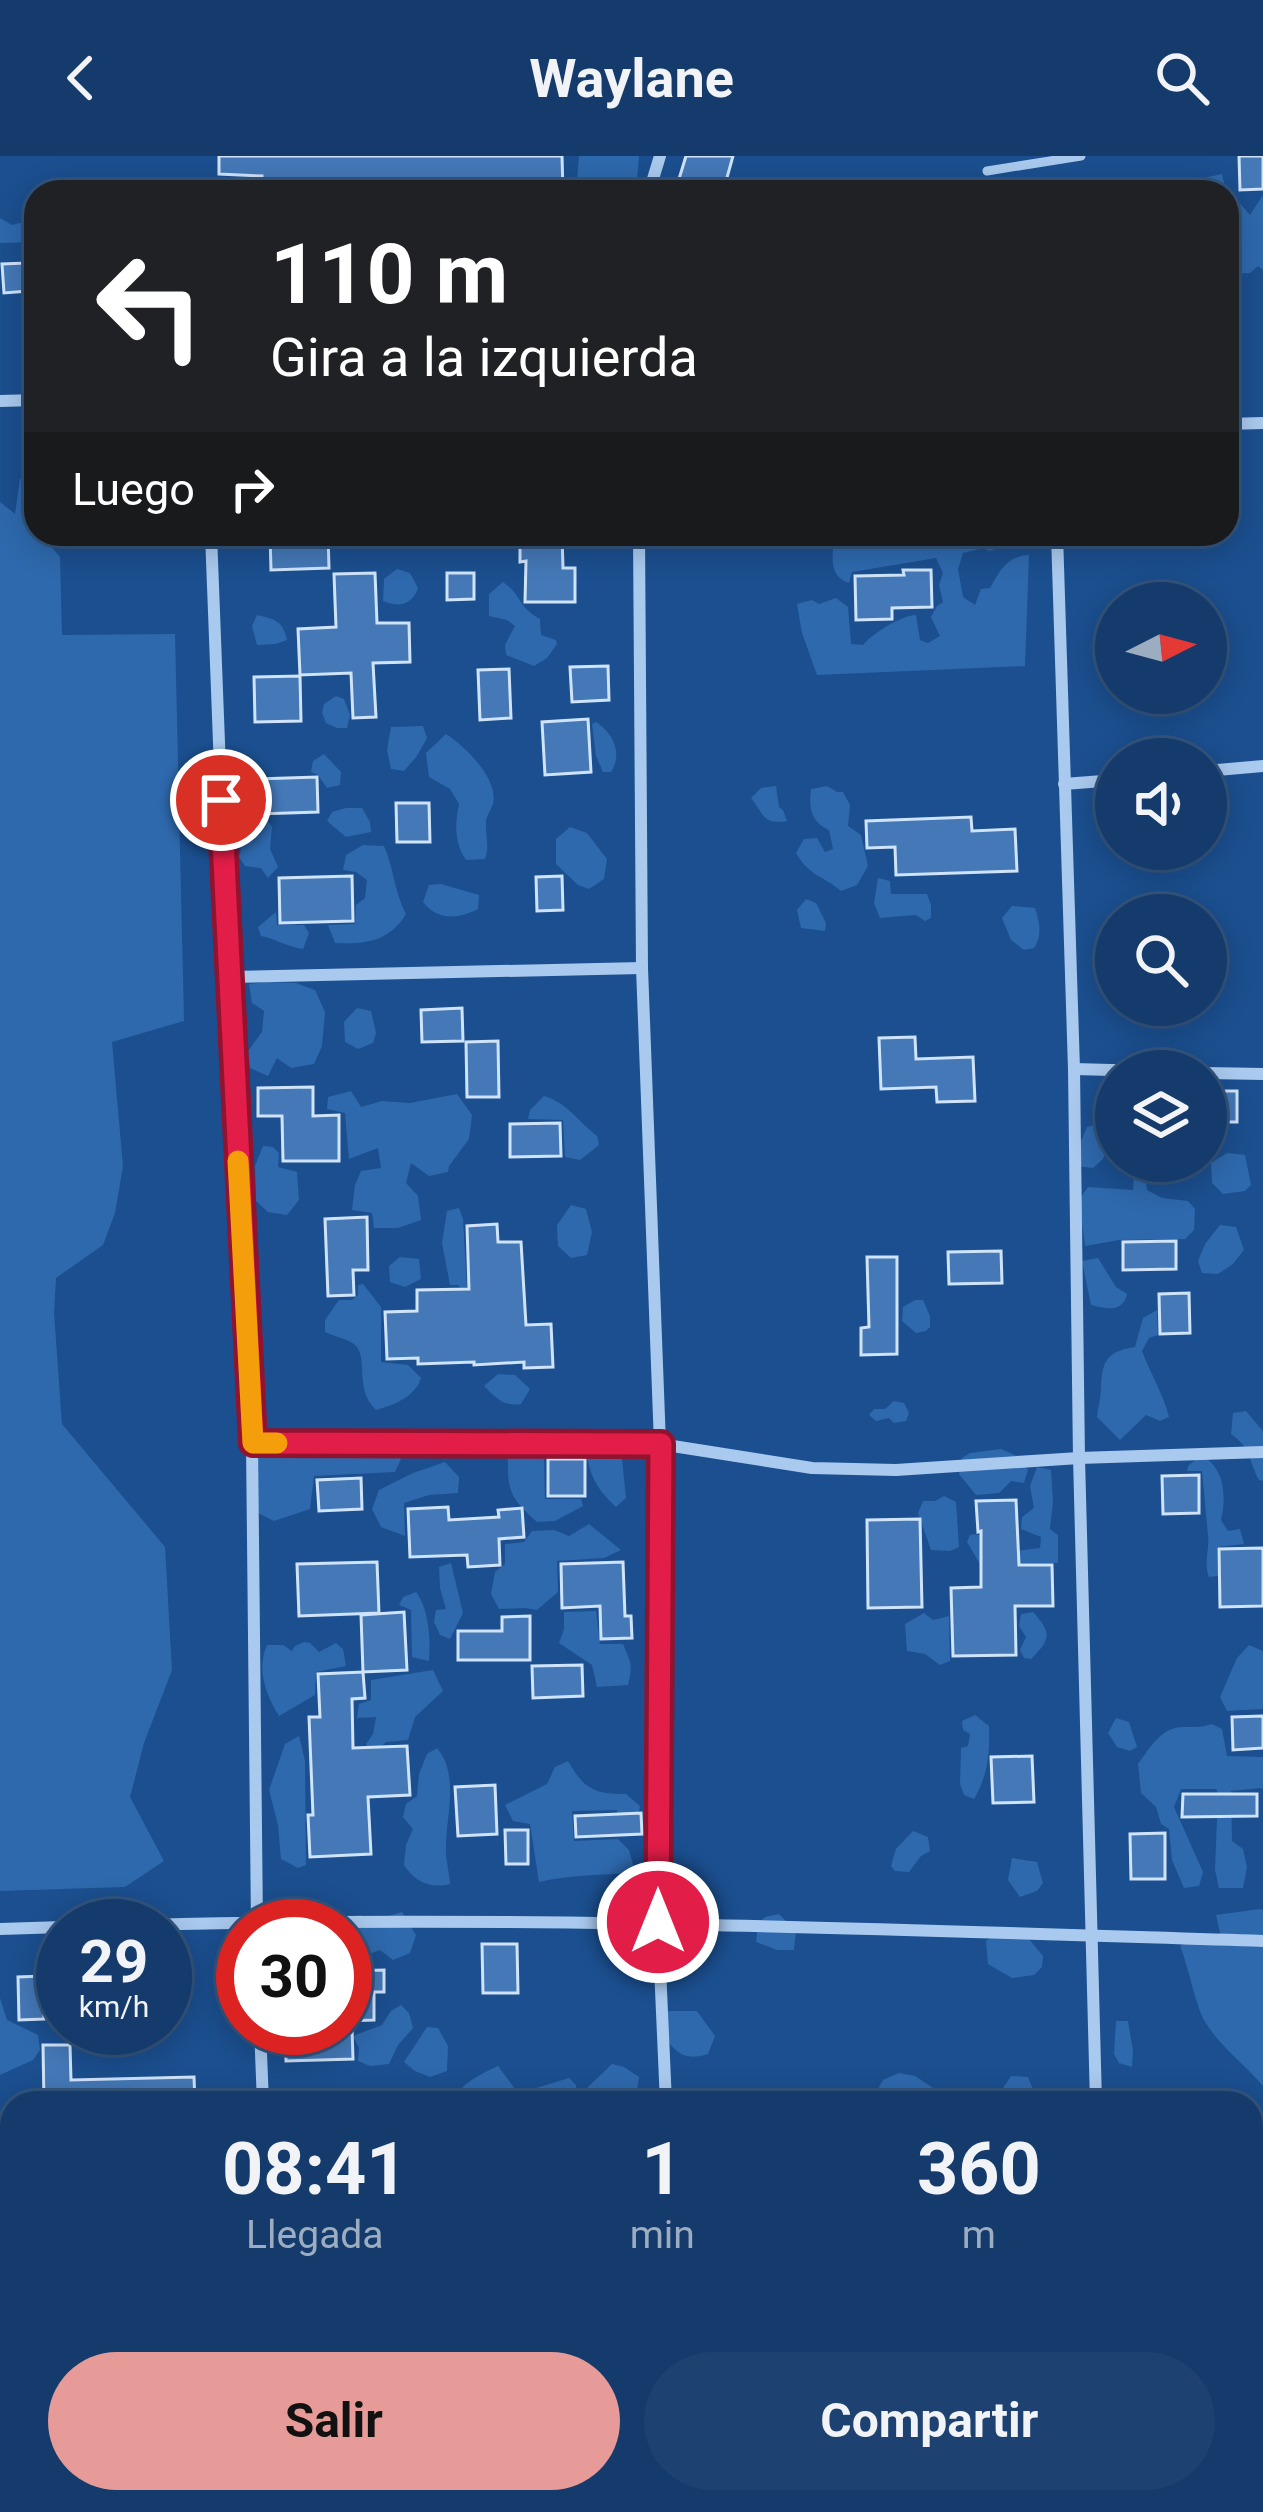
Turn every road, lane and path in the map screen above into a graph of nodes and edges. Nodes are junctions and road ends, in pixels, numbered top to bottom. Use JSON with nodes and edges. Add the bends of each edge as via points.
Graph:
{"nodes":[{"id":1,"x":1082,"y":156,"type":"edge"},
{"id":2,"x":987,"y":171,"type":"dead end"},
{"id":3,"x":211,"y":546,"type":"edge"},
{"id":4,"x":639,"y":546,"type":"edge"},
{"id":5,"x":1057,"y":546,"type":"edge"},
{"id":6,"x":1263,"y":766,"type":"edge"},
{"id":7,"x":1227,"y":769,"type":"edge"},
{"id":8,"x":1095,"y":782,"type":"edge"},
{"id":9,"x":1064,"y":784,"type":"junction"},
{"id":10,"x":642,"y":968,"type":"junction"},
{"id":11,"x":228,"y":977,"type":"junction"},
{"id":12,"x":1074,"y":1069,"type":"junction"},
{"id":13,"x":1095,"y":1070,"type":"edge"},
{"id":14,"x":1227,"y":1073,"type":"edge"},
{"id":15,"x":1263,"y":1074,"type":"edge"},
{"id":16,"x":253,"y":1443,"type":"junction"},
{"id":17,"x":661,"y":1444,"type":"junction"},
{"id":18,"x":1263,"y":1452,"type":"edge"},
{"id":19,"x":1079,"y":1458,"type":"junction"},
{"id":20,"x":257,"y":1899,"type":"edge"},
{"id":21,"x":658,"y":1922,"type":"junction"},
{"id":22,"x":372,"y":1923,"type":"edge"},
{"id":23,"x":36,"y":1928,"type":"edge"},
{"id":24,"x":0,"y":1929,"type":"edge"},
{"id":25,"x":1092,"y":1936,"type":"junction"},
{"id":26,"x":1263,"y":1941,"type":"edge"},
{"id":27,"x":261,"y":2055,"type":"edge"},
{"id":28,"x":263,"y":2091,"type":"edge"},
{"id":29,"x":665,"y":2091,"type":"edge"},
{"id":30,"x":1096,"y":2091,"type":"edge"}],
"edges":[{"from":1,"to":2,"type":"lane"},
{"from":3,"to":11,"type":"street"},
{"from":4,"to":10,"type":"street"},
{"from":5,"to":9,"type":"street"},
{"from":6,"to":7,"type":"street"},
{"from":8,"to":9,"type":"street"},
{"from":9,"to":12,"type":"street"},
{"from":10,"to":11,"type":"street"},
{"from":10,"to":17,"type":"street"},
{"from":11,"to":16,"type":"street"},
{"from":12,"to":13,"type":"street"},
{"from":12,"to":19,"type":"street"},
{"from":14,"to":15,"type":"street"},
{"from":16,"to":17,"type":"street"},
{"from":16,"to":20,"type":"street"},
{"from":17,"to":19,"type":"street","via":[[812,1468]]},
{"from":17,"to":21,"type":"street"},
{"from":18,"to":19,"type":"street"},
{"from":19,"to":25,"type":"street"},
{"from":21,"to":22,"type":"street"},
{"from":21,"to":25,"type":"street"},
{"from":21,"to":29,"type":"street"},
{"from":23,"to":24,"type":"street"},
{"from":25,"to":26,"type":"street"},
{"from":25,"to":30,"type":"street"},
{"from":27,"to":28,"type":"street"}]}
